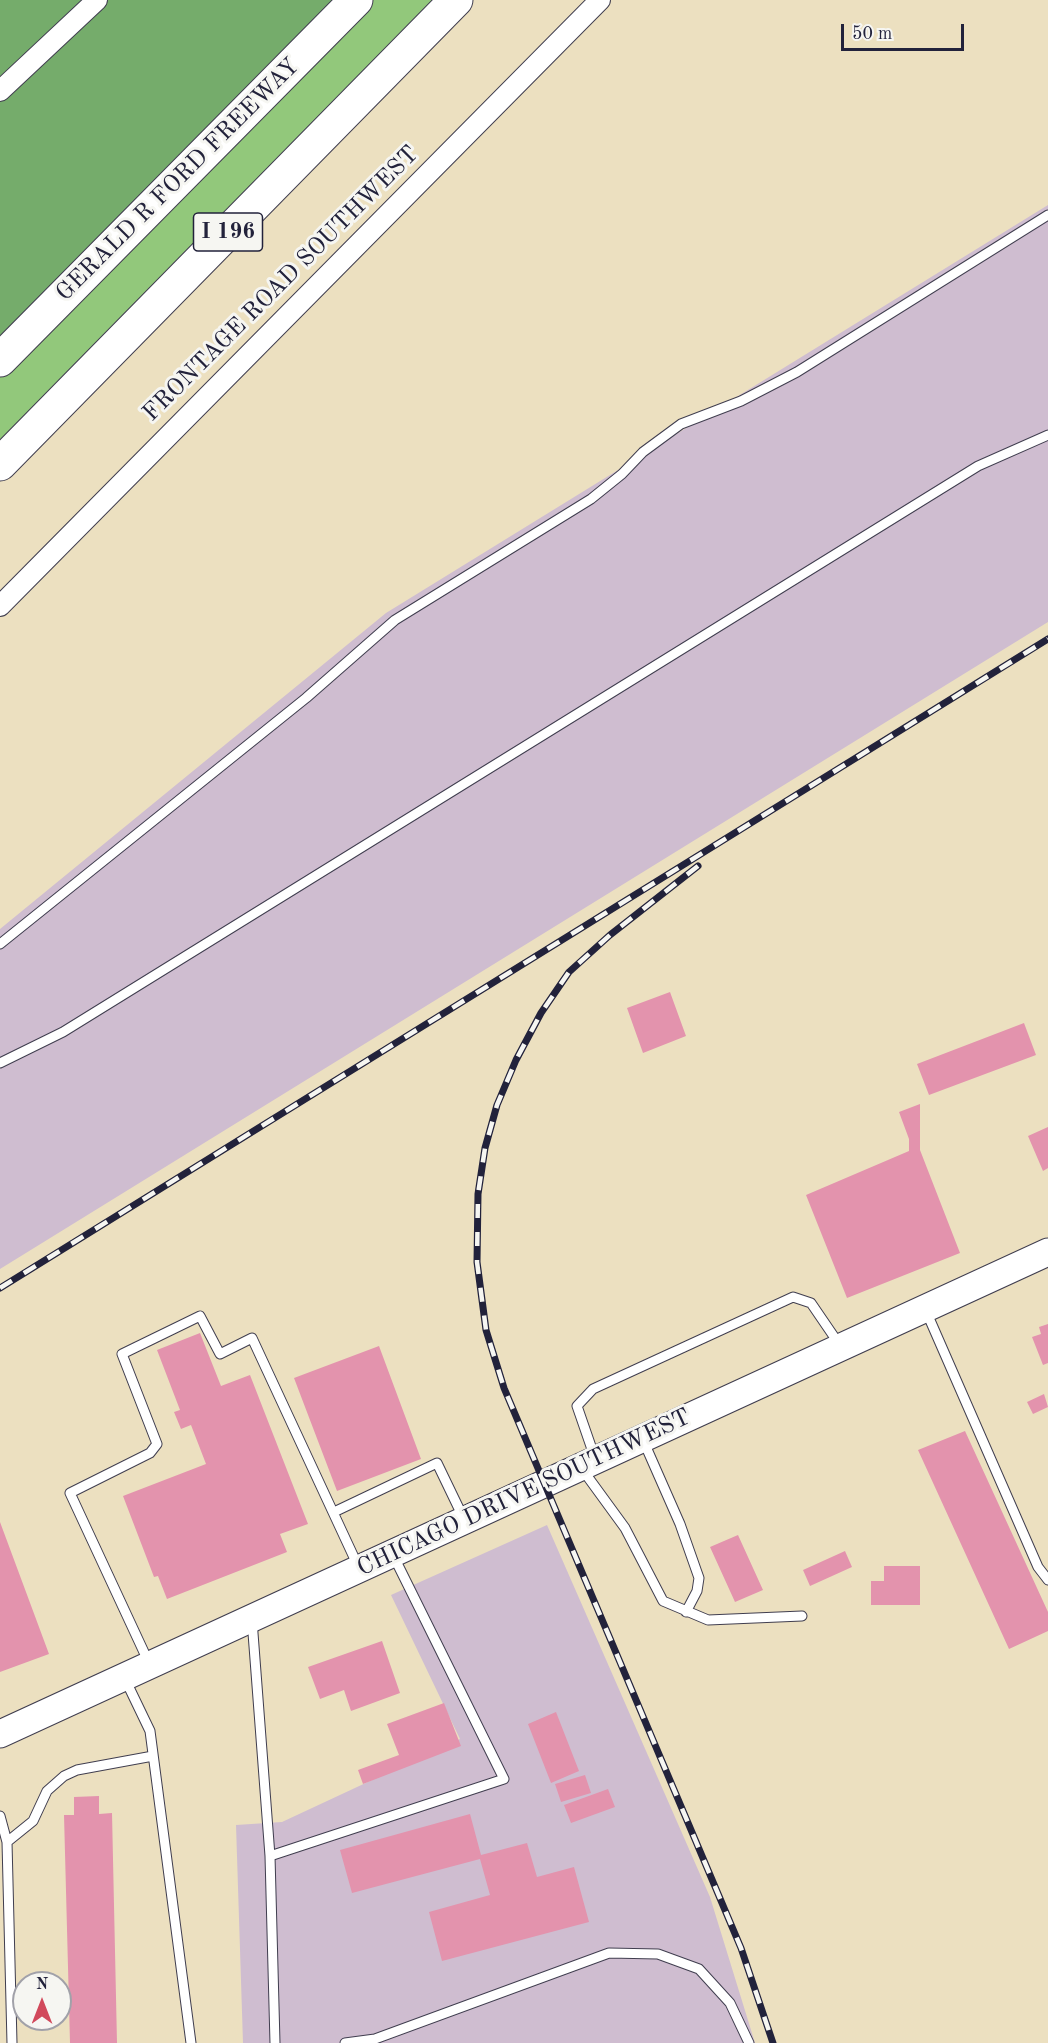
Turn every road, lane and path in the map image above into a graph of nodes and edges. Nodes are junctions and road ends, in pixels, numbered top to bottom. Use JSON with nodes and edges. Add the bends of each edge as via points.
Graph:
{"nodes":[{"id":1,"x":97,"y":0,"type":"edge"},
{"id":2,"x":356,"y":0,"type":"edge"},
{"id":3,"x":456,"y":0,"type":"edge"},
{"id":4,"x":600,"y":0,"type":"edge"},
{"id":5,"x":0,"y":91,"type":"edge"},
{"id":6,"x":1048,"y":215,"type":"edge"},
{"id":7,"x":0,"y":360,"type":"edge"},
{"id":8,"x":1048,"y":435,"type":"edge"},
{"id":9,"x":0,"y":464,"type":"edge"},
{"id":10,"x":0,"y":606,"type":"edge"},
{"id":11,"x":0,"y":944,"type":"edge"},
{"id":12,"x":0,"y":1063,"type":"edge"},
{"id":13,"x":1048,"y":1252,"type":"edge"},
{"id":14,"x":925,"y":1309,"type":"junction"},
{"id":15,"x":841,"y":1347,"type":"junction"},
{"id":16,"x":642,"y":1439,"type":"junction"},
{"id":17,"x":588,"y":1463,"type":"junction"},
{"id":18,"x":334,"y":1512,"type":"junction"},
{"id":19,"x":464,"y":1519,"type":"junction"},
{"id":20,"x":392,"y":1553,"type":"junction"},
{"id":21,"x":359,"y":1568,"type":"junction"},
{"id":22,"x":1048,"y":1580,"type":"edge"},
{"id":23,"x":686,"y":1612,"type":"junction"},
{"id":24,"x":802,"y":1616,"type":"dead end"},
{"id":25,"x":252,"y":1618,"type":"junction"},
{"id":26,"x":150,"y":1665,"type":"junction"},
{"id":27,"x":124,"y":1677,"type":"junction"},
{"id":28,"x":0,"y":1734,"type":"edge"},
{"id":29,"x":153,"y":1756,"type":"junction"},
{"id":30,"x":0,"y":1816,"type":"edge"},
{"id":31,"x":7,"y":1842,"type":"junction"},
{"id":32,"x":270,"y":1856,"type":"junction"},
{"id":33,"x":12,"y":2043,"type":"edge"},
{"id":34,"x":191,"y":2043,"type":"edge"},
{"id":35,"x":275,"y":2043,"type":"edge"},
{"id":36,"x":345,"y":2043,"type":"edge"},
{"id":37,"x":749,"y":2043,"type":"edge"}],
"edges":[{"from":1,"to":5,"type":"street"},
{"from":2,"to":7,"type":"highway","name":"GERALD R FORD FREEWAY","number":"I 196"},
{"from":3,"to":9,"type":"highway","number":"I 196"},
{"from":4,"to":10,"type":"street","name":"FRONTAGE ROAD SOUTHWEST"},
{"from":6,"to":11,"type":"lane","via":[[797,372],[741,401],[681,424],[591,499],[395,620],[306,698]]},
{"from":8,"to":12,"type":"lane","via":[[978,466],[63,1032]]},
{"from":13,"to":14,"type":"main road","name":"CHICAGO DRIVE SOUTHWEST"},
{"from":14,"to":15,"type":"main road","name":"CHICAGO DRIVE SOUTHWEST"},
{"from":14,"to":22,"type":"lane","via":[[1038,1567]]},
{"from":15,"to":16,"type":"main road","name":"CHICAGO DRIVE SOUTHWEST"},
{"from":15,"to":17,"type":"lane","via":[[811,1303],[793,1297],[593,1389],[577,1406]]},
{"from":16,"to":17,"type":"main road","name":"CHICAGO DRIVE SOUTHWEST"},
{"from":16,"to":23,"type":"lane","via":[[699,1578]]},
{"from":17,"to":19,"type":"main road","name":"CHICAGO DRIVE SOUTHWEST"},
{"from":17,"to":23,"type":"lane","via":[[663,1601]]},
{"from":18,"to":19,"type":"lane","via":[[437,1463]]},
{"from":18,"to":21,"type":"lane"},
{"from":18,"to":26,"type":"lane","via":[[252,1338],[220,1354],[200,1316],[122,1354],[157,1444],[150,1453],[70,1492]]},
{"from":19,"to":20,"type":"main road","name":"CHICAGO DRIVE SOUTHWEST"},
{"from":20,"to":21,"type":"main road","name":"CHICAGO DRIVE SOUTHWEST"},
{"from":20,"to":32,"type":"lane","via":[[504,1779]]},
{"from":21,"to":25,"type":"main road","name":"CHICAGO DRIVE SOUTHWEST"},
{"from":23,"to":24,"type":"lane","via":[[708,1620]]},
{"from":25,"to":26,"type":"main road","name":"CHICAGO DRIVE SOUTHWEST"},
{"from":25,"to":32,"type":"lane"},
{"from":26,"to":27,"type":"main road","name":"CHICAGO DRIVE SOUTHWEST"},
{"from":27,"to":28,"type":"main road","name":"CHICAGO DRIVE SOUTHWEST"},
{"from":27,"to":29,"type":"lane","via":[[150,1731]]},
{"from":29,"to":31,"type":"lane","via":[[77,1770],[64,1776],[47,1791],[33,1821]]},
{"from":29,"to":34,"type":"lane"},
{"from":30,"to":31,"type":"lane"},
{"from":31,"to":33,"type":"lane"},
{"from":32,"to":35,"type":"lane"},
{"from":36,"to":37,"type":"lane","via":[[375,2039],[609,1953],[658,1954],[699,1969],[730,2003]]}]}
